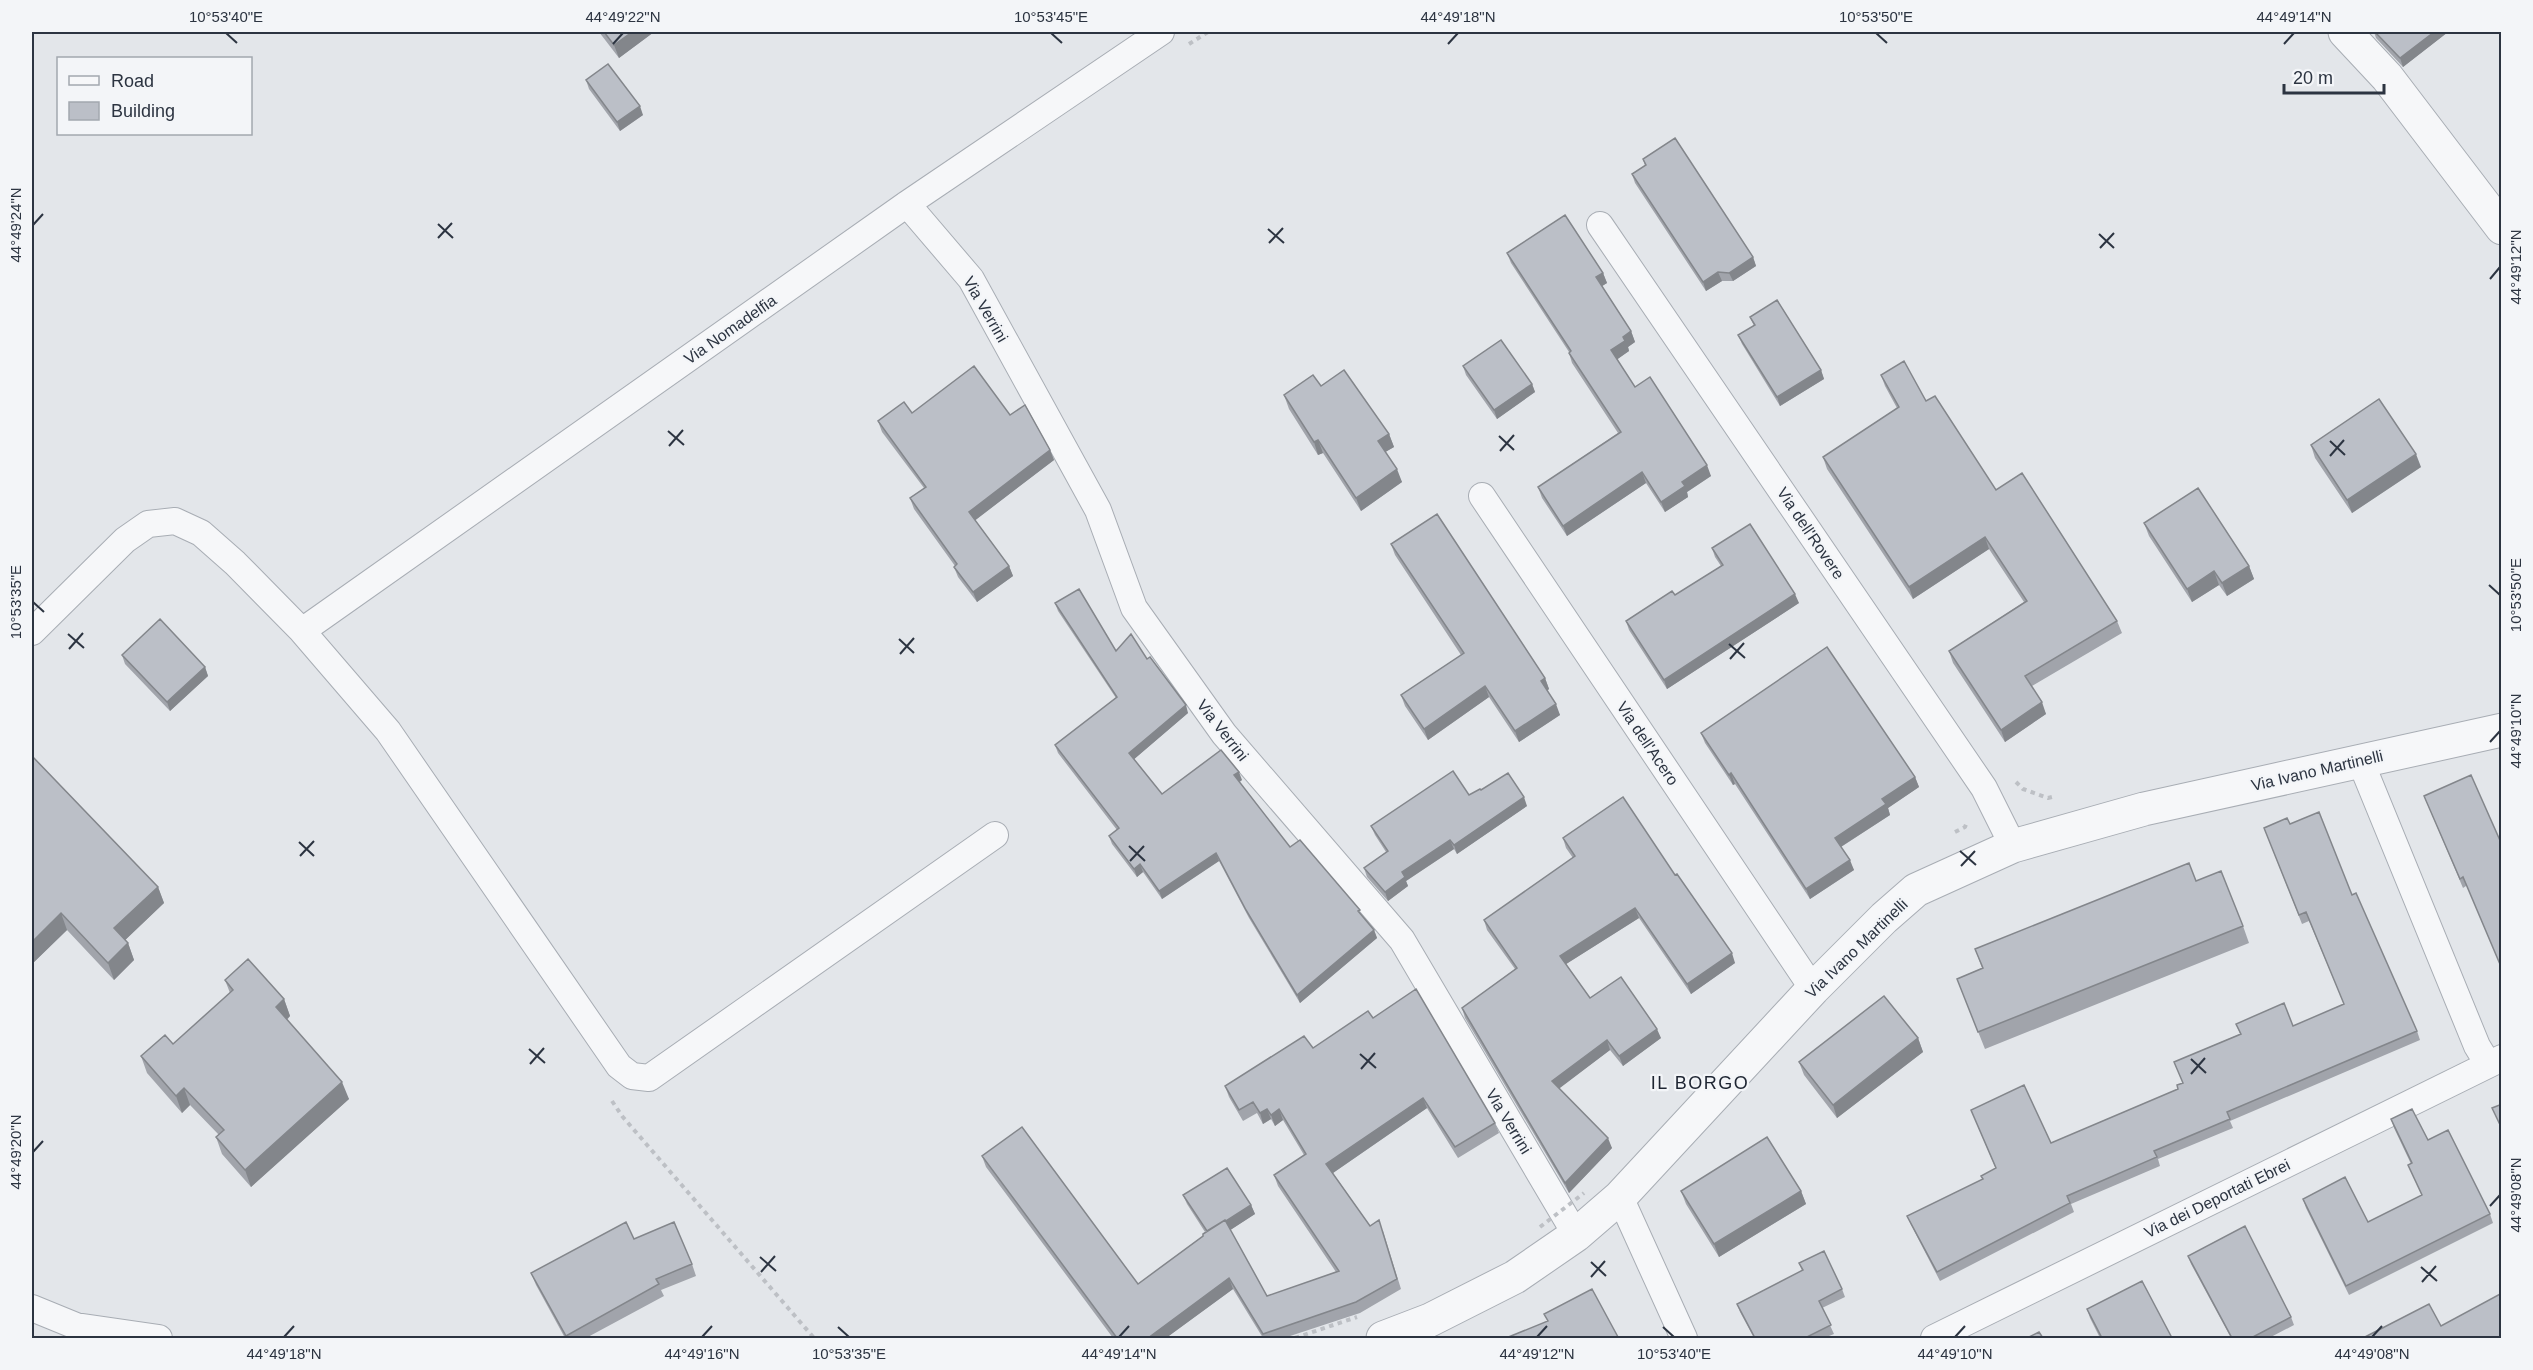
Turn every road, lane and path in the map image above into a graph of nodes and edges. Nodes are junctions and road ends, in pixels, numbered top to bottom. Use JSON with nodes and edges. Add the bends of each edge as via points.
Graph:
{"nodes":[{"id":1,"x":1161,"y":32,"type":"edge"},
{"id":2,"x":2345,"y":32,"type":"edge"},
{"id":3,"x":907,"y":204,"type":"junction"},
{"id":4,"x":1600,"y":225,"type":"dead end"},
{"id":5,"x":2502,"y":228,"type":"edge"},
{"id":6,"x":1482,"y":496,"type":"dead end"},
{"id":7,"x":302,"y":631,"type":"junction"},
{"id":8,"x":32,"y":632,"type":"edge"},
{"id":9,"x":2502,"y":730,"type":"edge"},
{"id":10,"x":2361,"y":760,"type":"junction"},
{"id":11,"x":995,"y":835,"type":"dead end"},
{"id":12,"x":2013,"y":846,"type":"junction"},
{"id":13,"x":1813,"y":989,"type":"junction"},
{"id":14,"x":2495,"y":1061,"type":"edge"},
{"id":15,"x":1584,"y":1193,"type":"dead end"},
{"id":16,"x":1620,"y":1197,"type":"junction"},
{"id":17,"x":1540,"y":1227,"type":"dead end"},
{"id":18,"x":1576,"y":1235,"type":"junction"},
{"id":19,"x":32,"y":1308,"type":"edge"},
{"id":20,"x":159,"y":1338,"type":"edge"},
{"id":21,"x":1383,"y":1338,"type":"edge"},
{"id":22,"x":1684,"y":1338,"type":"edge"},
{"id":23,"x":1934,"y":1338,"type":"edge"}],
"edges":[{"from":1,"to":3,"type":"street","name":"Via Nomadelfia"},
{"from":2,"to":5,"type":"street","via":[[2387,77]]},
{"from":3,"to":7,"type":"street","name":"Via Nomadelfia"},
{"from":3,"to":18,"type":"street","name":"Via Verrini","via":[[971,279],[1098,510],[1134,608],[1224,734],[1402,940]]},
{"from":4,"to":12,"type":"street","name":"Via dell'Rovere","via":[[1984,788]]},
{"from":6,"to":13,"type":"street","name":"Via dell'Acero"},
{"from":7,"to":8,"type":"street","via":[[201,532],[175,521],[148,524],[126,540]]},
{"from":7,"to":11,"type":"street","via":[[388,731],[619,1066],[632,1076],[649,1078]]},
{"from":9,"to":10,"type":"street","name":"Via Ivano Martinelli"},
{"from":10,"to":12,"type":"street","name":"Via Ivano Martinelli","via":[[2144,809]]},
{"from":10,"to":14,"type":"street","via":[[2477,1046]]},
{"from":12,"to":13,"type":"street","name":"Via Ivano Martinelli","via":[[1916,890]]},
{"from":13,"to":16,"type":"street","name":"Via Ivano Martinelli"},
{"from":14,"to":23,"type":"street","name":"Via dei Deportati Ebrei"},
{"from":15,"to":17,"type":"path","bridge":true},
{"from":16,"to":18,"type":"street","name":"Via Ivano Martinelli"},
{"from":16,"to":22,"type":"street"},
{"from":18,"to":21,"type":"street","name":"Via Ivano Martinelli","via":[[1515,1277],[1430,1320]]},
{"from":19,"to":20,"type":"street","via":[[76,1326]]}]}
